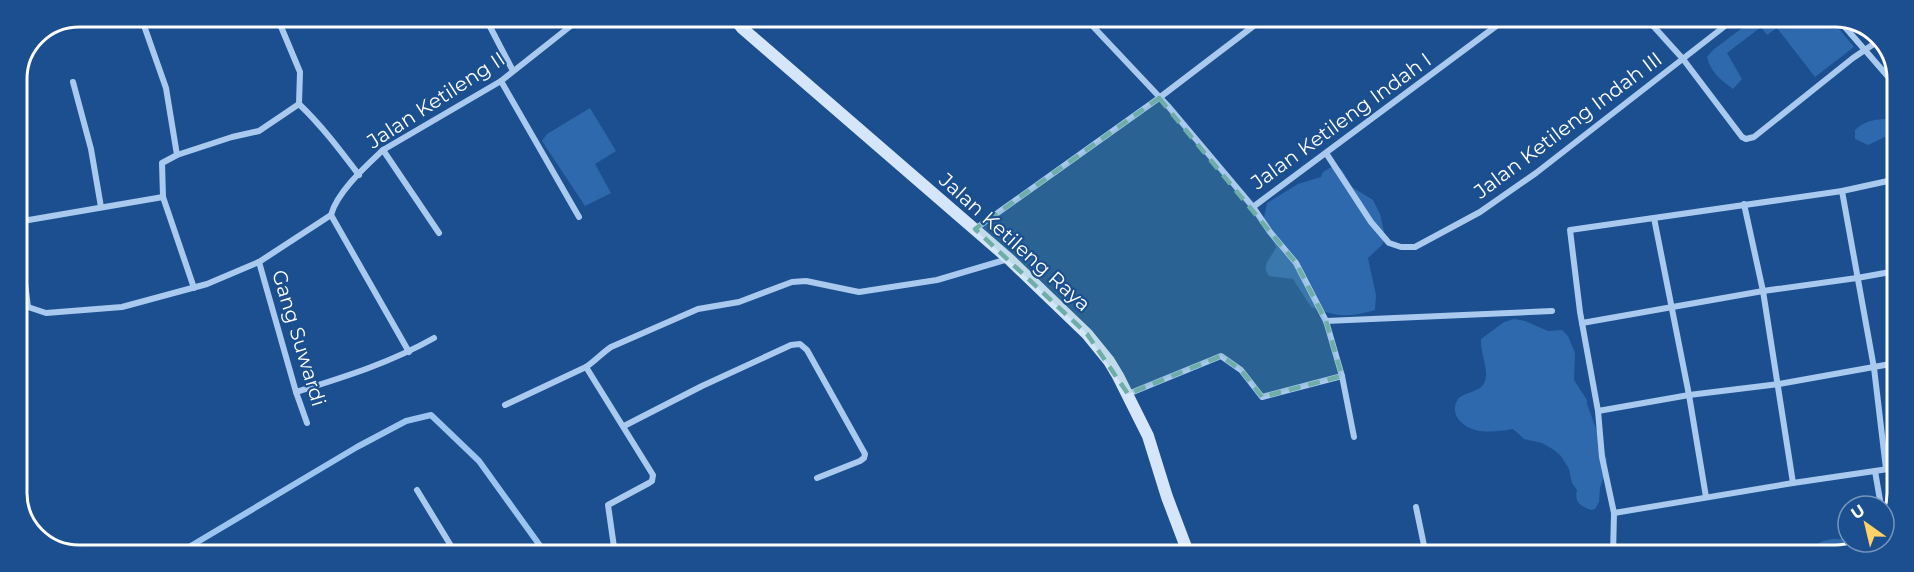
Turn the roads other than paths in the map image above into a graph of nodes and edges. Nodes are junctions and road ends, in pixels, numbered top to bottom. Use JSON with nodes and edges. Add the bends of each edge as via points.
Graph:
{"nodes":[{"id":1,"x":145,"y":27,"type":"edge"},
{"id":2,"x":281,"y":27,"type":"edge"},
{"id":3,"x":489,"y":27,"type":"edge"},
{"id":4,"x":569,"y":27,"type":"edge"},
{"id":5,"x":741,"y":27,"type":"edge"},
{"id":6,"x":1093,"y":27,"type":"edge"},
{"id":7,"x":1252,"y":27,"type":"edge"},
{"id":8,"x":1495,"y":27,"type":"edge"},
{"id":9,"x":1654,"y":27,"type":"edge"},
{"id":10,"x":1724,"y":27,"type":"edge"},
{"id":11,"x":1846,"y":29,"type":"edge"},
{"id":12,"x":1873,"y":44,"type":"edge"},
{"id":13,"x":1864,"y":50,"type":"junction"},
{"id":14,"x":1683,"y":59,"type":"junction"},
{"id":15,"x":513,"y":71,"type":"junction"},
{"id":16,"x":1887,"y":76,"type":"edge"},
{"id":17,"x":501,"y":81,"type":"junction"},
{"id":18,"x":73,"y":82,"type":"dead end"},
{"id":19,"x":1159,"y":98,"type":"junction"},
{"id":20,"x":299,"y":104,"type":"junction"},
{"id":21,"x":383,"y":150,"type":"junction"},
{"id":22,"x":1326,"y":153,"type":"junction"},
{"id":23,"x":177,"y":155,"type":"junction"},
{"id":24,"x":358,"y":175,"type":"junction"},
{"id":25,"x":1887,"y":181,"type":"edge"},
{"id":26,"x":1842,"y":191,"type":"junction"},
{"id":27,"x":163,"y":197,"type":"junction"},
{"id":28,"x":1744,"y":204,"type":"junction"},
{"id":29,"x":100,"y":207,"type":"junction"},
{"id":30,"x":1253,"y":207,"type":"junction"},
{"id":31,"x":331,"y":215,"type":"junction"},
{"id":32,"x":579,"y":217,"type":"dead end"},
{"id":33,"x":1654,"y":218,"type":"junction"},
{"id":34,"x":27,"y":220,"type":"edge"},
{"id":35,"x":975,"y":229,"type":"junction"},
{"id":36,"x":439,"y":233,"type":"dead end"},
{"id":37,"x":1009,"y":259,"type":"junction"},
{"id":38,"x":259,"y":262,"type":"junction"},
{"id":39,"x":1887,"y":273,"type":"edge"},
{"id":40,"x":1857,"y":278,"type":"junction"},
{"id":41,"x":194,"y":288,"type":"junction"},
{"id":42,"x":1763,"y":291,"type":"junction"},
{"id":43,"x":27,"y":299,"type":"edge"},
{"id":44,"x":28,"y":307,"type":"joint"},
{"id":45,"x":1671,"y":308,"type":"junction"},
{"id":46,"x":1552,"y":311,"type":"dead end"},
{"id":47,"x":1326,"y":321,"type":"junction"},
{"id":48,"x":1582,"y":323,"type":"junction"},
{"id":49,"x":434,"y":338,"type":"dead end"},
{"id":50,"x":409,"y":352,"type":"junction"},
{"id":51,"x":1887,"y":365,"type":"edge"},
{"id":52,"x":586,"y":367,"type":"junction"},
{"id":53,"x":1874,"y":368,"type":"junction"},
{"id":54,"x":1342,"y":376,"type":"junction"},
{"id":55,"x":1779,"y":384,"type":"junction"},
{"id":56,"x":296,"y":392,"type":"junction"},
{"id":57,"x":1128,"y":394,"type":"junction"},
{"id":58,"x":1689,"y":395,"type":"junction"},
{"id":59,"x":505,"y":405,"type":"dead end"},
{"id":60,"x":1598,"y":411,"type":"junction"},
{"id":61,"x":307,"y":423,"type":"dead end"},
{"id":62,"x":624,"y":426,"type":"junction"},
{"id":63,"x":1354,"y":437,"type":"dead end"},
{"id":64,"x":1886,"y":470,"type":"joint"},
{"id":65,"x":1875,"y":471,"type":"junction"},
{"id":66,"x":817,"y":478,"type":"dead end"},
{"id":67,"x":1793,"y":483,"type":"junction"},
{"id":68,"x":417,"y":490,"type":"dead end"},
{"id":69,"x":1879,"y":494,"type":"edge"},
{"id":70,"x":1706,"y":497,"type":"junction"},
{"id":71,"x":1416,"y":507,"type":"dead end"},
{"id":72,"x":1614,"y":513,"type":"junction"},
{"id":73,"x":451,"y":545,"type":"edge"},
{"id":74,"x":614,"y":545,"type":"edge"},
{"id":75,"x":1185,"y":545,"type":"edge"},
{"id":76,"x":1424,"y":545,"type":"edge"},
{"id":77,"x":1613,"y":545,"type":"edge"}],
"edges":[{"from":1,"to":23,"type":"street","via":[[166,88]]},
{"from":2,"to":20,"type":"street","via":[[300,72]]},
{"from":3,"to":15,"type":"street"},
{"from":4,"to":15,"type":"street","name":"Jalan Ketileng II"},
{"from":5,"to":35,"type":"main road","name":"Jalan Ketileng Raya"},
{"from":6,"to":19,"type":"street","name":"Jalan Ketileng Indah I"},
{"from":7,"to":19,"type":"street"},
{"from":8,"to":22,"type":"street","name":"Jalan Ketileng Indah I"},
{"from":9,"to":14,"type":"street"},
{"from":10,"to":14,"type":"street","name":"Jalan Ketileng Indah III"},
{"from":11,"to":13,"type":"street"},
{"from":12,"to":13,"type":"street"},
{"from":13,"to":14,"type":"street","via":[[1746,140]]},
{"from":13,"to":16,"type":"street"},
{"from":14,"to":22,"type":"street","name":"Jalan Ketileng Indah III","via":[[1480,213],[1415,247],[1389,243]]},
{"from":15,"to":17,"type":"street","name":"Jalan Ketileng II"},
{"from":17,"to":21,"type":"street","name":"Jalan Ketileng II"},
{"from":17,"to":32,"type":"street"},
{"from":18,"to":29,"type":"street","via":[[91,149]]},
{"from":19,"to":30,"type":"street","name":"Jalan Ketileng Indah I"},
{"from":19,"to":35,"type":"street"},
{"from":20,"to":23,"type":"street","via":[[259,130]]},
{"from":20,"to":24,"type":"street","via":[[318,122]]},
{"from":21,"to":24,"type":"street","name":"Jalan Ketileng II"},
{"from":21,"to":36,"type":"street"},
{"from":22,"to":30,"type":"street","name":"Jalan Ketileng Indah I"},
{"from":23,"to":27,"type":"street","via":[[162,163]]},
{"from":24,"to":31,"type":"street","name":"Jalan Ketileng II","via":[[334,203]]},
{"from":25,"to":26,"type":"street"},
{"from":26,"to":28,"type":"street"},
{"from":26,"to":40,"type":"street"},
{"from":27,"to":29,"type":"street"},
{"from":27,"to":41,"type":"street"},
{"from":28,"to":33,"type":"street"},
{"from":28,"to":42,"type":"street"},
{"from":29,"to":34,"type":"street"},
{"from":30,"to":47,"type":"street","name":"Jalan Ketileng Indah I","via":[[1296,263]]},
{"from":31,"to":38,"type":"street","name":"Jalan Ketileng II"},
{"from":31,"to":50,"type":"street"},
{"from":33,"to":45,"type":"street"},
{"from":33,"to":48,"type":"street","via":[[1570,230]]},
{"from":35,"to":37,"type":"main road","name":"Jalan Ketileng Raya"},
{"from":37,"to":52,"type":"street","via":[[937,280],[859,292],[806,281],[792,282],[739,302],[698,309],[611,347]]},
{"from":37,"to":57,"type":"main road","name":"Jalan Ketileng Raya","via":[[1087,334],[1110,362]]},
{"from":38,"to":41,"type":"street","name":"Jalan Ketileng II"},
{"from":38,"to":56,"type":"street","name":"Gang Suwardi"},
{"from":39,"to":40,"type":"street"},
{"from":40,"to":42,"type":"street"},
{"from":40,"to":53,"type":"street"},
{"from":41,"to":44,"type":"street","name":"Jalan Ketileng II","via":[[122,307],[46,313]]},
{"from":42,"to":45,"type":"street"},
{"from":42,"to":55,"type":"street"},
{"from":43,"to":44,"type":"street"},
{"from":45,"to":48,"type":"street"},
{"from":45,"to":58,"type":"street"},
{"from":46,"to":47,"type":"street"},
{"from":47,"to":54,"type":"street","name":"Jalan Ketileng Indah I"},
{"from":48,"to":60,"type":"street"},
{"from":49,"to":50,"type":"street"},
{"from":50,"to":56,"type":"street"},
{"from":51,"to":53,"type":"street"},
{"from":52,"to":59,"type":"street"},
{"from":52,"to":62,"type":"street"},
{"from":53,"to":55,"type":"street"},
{"from":53,"to":64,"type":"street"},
{"from":54,"to":57,"type":"street","via":[[1262,396],[1241,370],[1221,356]]},
{"from":54,"to":63,"type":"street","name":"Jalan Ketileng Indah I"},
{"from":55,"to":58,"type":"street"},
{"from":55,"to":67,"type":"street"},
{"from":56,"to":61,"type":"street","name":"Gang Suwardi"},
{"from":57,"to":75,"type":"main road","name":"Jalan Ketileng Raya","via":[[1148,436]]},
{"from":58,"to":60,"type":"street"},
{"from":58,"to":70,"type":"street"},
{"from":60,"to":72,"type":"street","via":[[1602,457]]},
{"from":62,"to":66,"type":"street","via":[[702,386],[800,344],[865,454],[860,461]]},
{"from":62,"to":74,"type":"street","via":[[653,478],[608,505]]},
{"from":64,"to":65,"type":"street"},
{"from":65,"to":67,"type":"street"},
{"from":65,"to":69,"type":"street"},
{"from":67,"to":70,"type":"street"},
{"from":68,"to":73,"type":"street"},
{"from":70,"to":72,"type":"street"},
{"from":71,"to":76,"type":"street"},
{"from":72,"to":77,"type":"street"}]}
